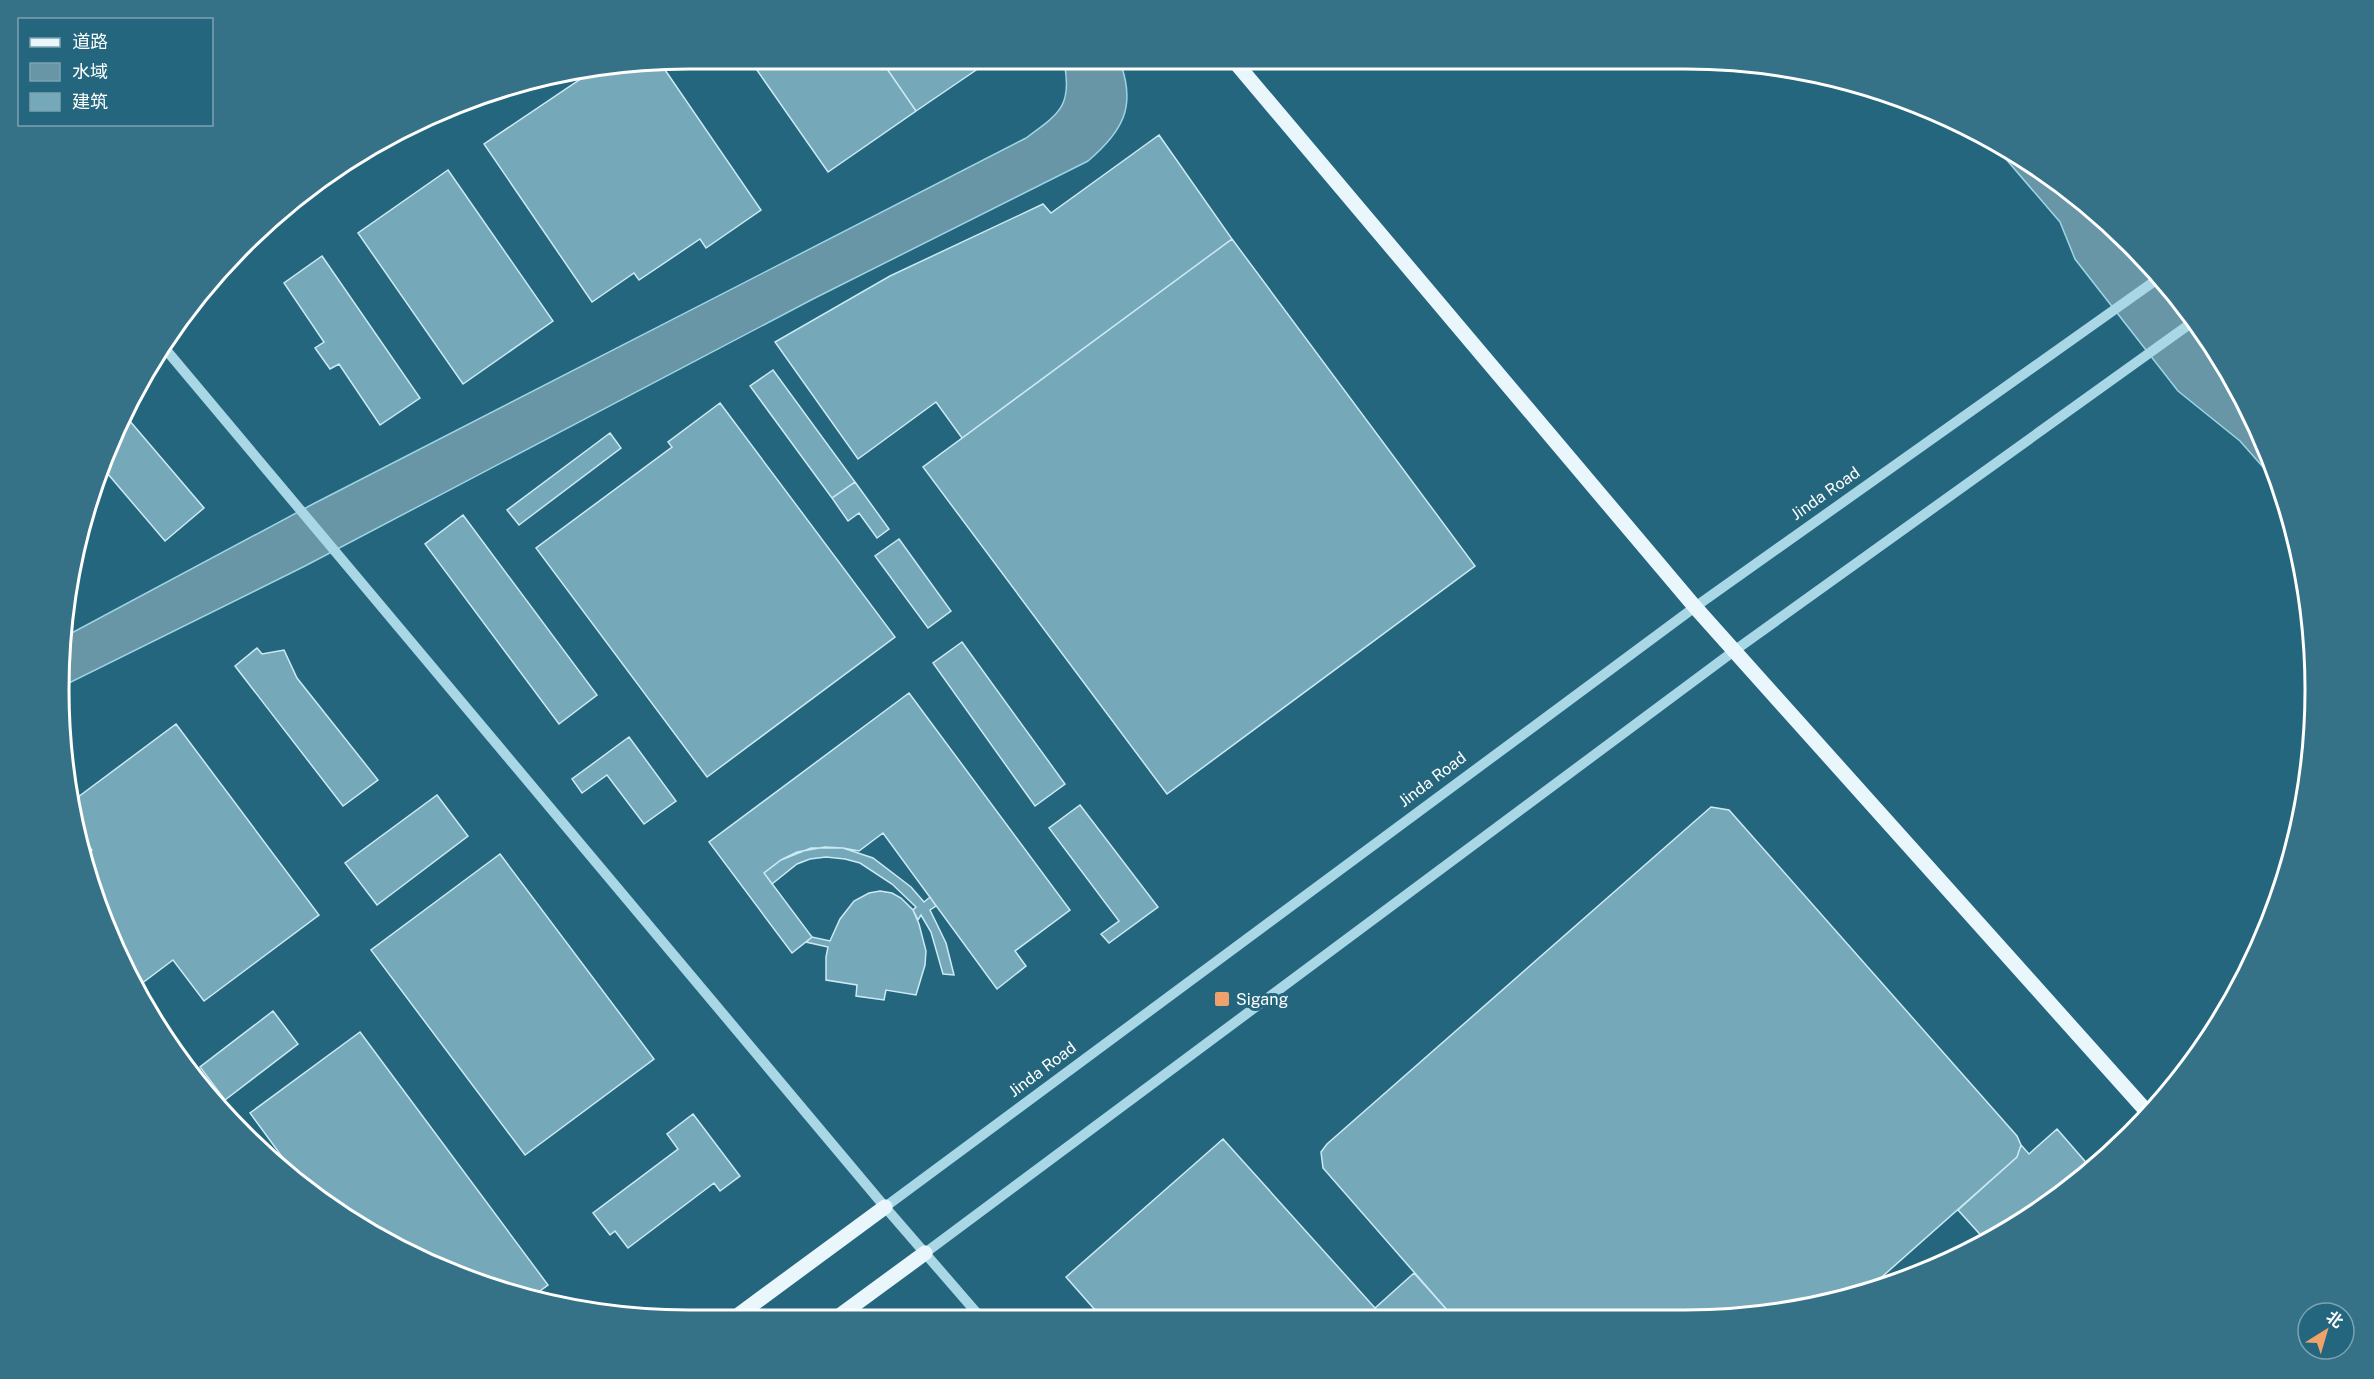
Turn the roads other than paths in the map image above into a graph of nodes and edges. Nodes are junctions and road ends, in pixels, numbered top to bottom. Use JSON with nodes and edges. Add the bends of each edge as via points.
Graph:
{"nodes":[{"id":1,"x":1241,"y":69,"type":"edge"},
{"id":2,"x":2153,"y":282,"type":"edge"},
{"id":3,"x":2187,"y":326,"type":"edge"},
{"id":4,"x":169,"y":353,"type":"edge"},
{"id":5,"x":1695,"y":607,"type":"junction"},
{"id":6,"x":1734,"y":651,"type":"junction"},
{"id":7,"x":2142,"y":1108,"type":"edge"},
{"id":8,"x":885,"y":1207,"type":"junction"},
{"id":9,"x":925,"y":1253,"type":"junction"},
{"id":10,"x":746,"y":1310,"type":"edge"},
{"id":11,"x":847,"y":1310,"type":"edge"},
{"id":12,"x":974,"y":1310,"type":"edge"}],
"edges":[{"from":1,"to":5,"type":"main road"},
{"from":2,"to":5,"type":"street","name":"Jinda Road"},
{"from":3,"to":6,"type":"street"},
{"from":4,"to":8,"type":"street"},
{"from":5,"to":6,"type":"main road"},
{"from":5,"to":8,"type":"street","name":"Jinda Road"},
{"from":6,"to":7,"type":"main road"},
{"from":6,"to":9,"type":"street"},
{"from":8,"to":9,"type":"street"},
{"from":8,"to":10,"type":"main road","name":"Jinda Road"},
{"from":9,"to":11,"type":"main road"},
{"from":9,"to":12,"type":"street"}]}
